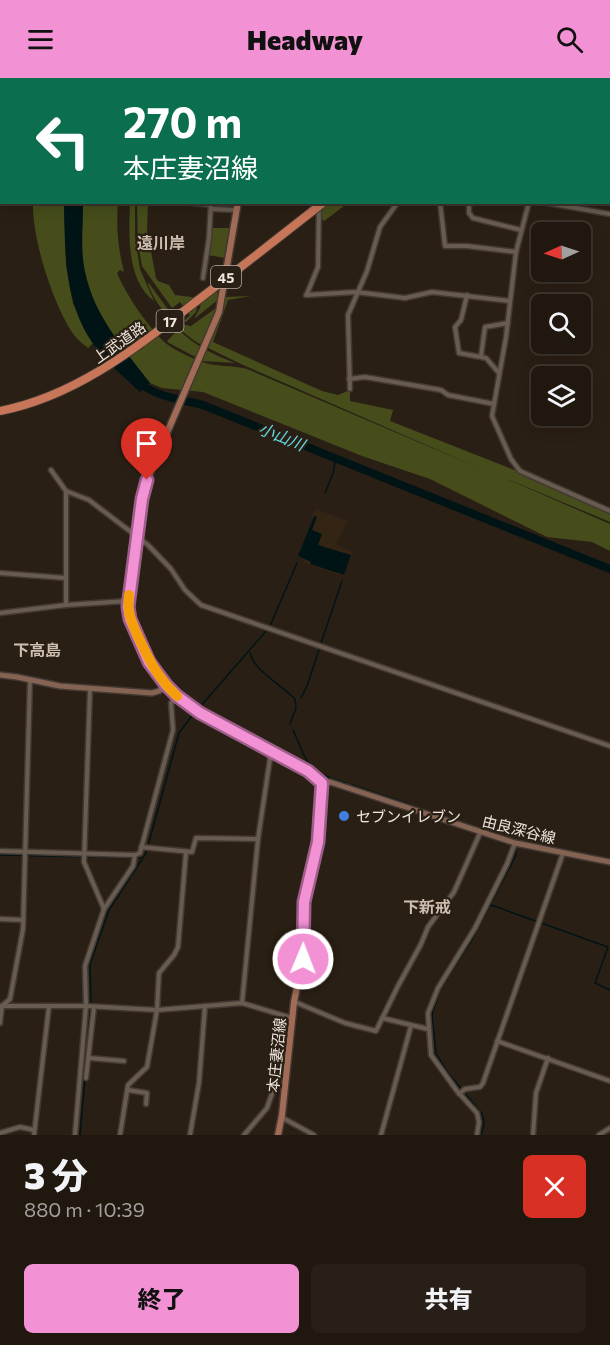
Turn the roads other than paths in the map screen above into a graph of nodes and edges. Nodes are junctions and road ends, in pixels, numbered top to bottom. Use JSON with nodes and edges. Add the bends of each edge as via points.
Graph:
{"nodes":[{"id":1,"x":320,"y":204,"type":"edge"},
{"id":2,"x":321,"y":204,"type":"edge"},
{"id":3,"x":396,"y":204,"type":"edge"},
{"id":4,"x":440,"y":204,"type":"edge"},
{"id":5,"x":469,"y":204,"type":"edge"},
{"id":6,"x":528,"y":204,"type":"edge"},
{"id":7,"x":553,"y":204,"type":"edge"},
{"id":8,"x":211,"y":206,"type":"edge"},
{"id":9,"x":238,"y":206,"type":"edge"},
{"id":10,"x":610,"y":214,"type":"edge"},
{"id":11,"x":521,"y":230,"type":"junction"},
{"id":12,"x":516,"y":252,"type":"junction"},
{"id":13,"x":203,"y":278,"type":"dead end"},
{"id":14,"x":356,"y":292,"type":"junction"},
{"id":15,"x":467,"y":295,"type":"junction"},
{"id":16,"x":510,"y":301,"type":"junction"},
{"id":17,"x":507,"y":323,"type":"junction"},
{"id":18,"x":481,"y":356,"type":"junction"},
{"id":19,"x":499,"y":373,"type":"junction"},
{"id":20,"x":350,"y":379,"type":"junction"},
{"id":21,"x":350,"y":389,"type":"dead end"},
{"id":22,"x":494,"y":404,"type":"junction"},
{"id":23,"x":0,"y":411,"type":"edge"},
{"id":24,"x":148,"y":430,"type":"dead end"},
{"id":25,"x":165,"y":437,"type":"junction"},
{"id":26,"x":51,"y":470,"type":"dead end"},
{"id":27,"x":66,"y":490,"type":"junction"},
{"id":28,"x":610,"y":511,"type":"edge"},
{"id":29,"x":137,"y":536,"type":"junction"},
{"id":30,"x":0,"y":573,"type":"edge"},
{"id":31,"x":66,"y":578,"type":"junction"},
{"id":32,"x":128,"y":601,"type":"junction"},
{"id":33,"x":66,"y":604,"type":"junction"},
{"id":34,"x":0,"y":614,"type":"edge"},
{"id":35,"x":0,"y":675,"type":"edge"},
{"id":36,"x":30,"y":680,"type":"junction"},
{"id":37,"x":166,"y":685,"type":"junction"},
{"id":38,"x":90,"y":689,"type":"junction"},
{"id":39,"x":177,"y":696,"type":"junction"},
{"id":40,"x":610,"y":746,"type":"edge"},
{"id":41,"x":271,"y":752,"type":"junction"},
{"id":42,"x":322,"y":783,"type":"junction"},
{"id":43,"x":480,"y":833,"type":"junction"},
{"id":44,"x":258,"y":839,"type":"junction"},
{"id":45,"x":515,"y":843,"type":"junction"},
{"id":46,"x":141,"y":848,"type":"junction"},
{"id":47,"x":0,"y":851,"type":"edge"},
{"id":48,"x":24,"y":852,"type":"junction"},
{"id":49,"x":186,"y":852,"type":"junction"},
{"id":50,"x":563,"y":852,"type":"junction"},
{"id":51,"x":84,"y":854,"type":"junction"},
{"id":52,"x":134,"y":857,"type":"junction"},
{"id":53,"x":610,"y":862,"type":"edge"},
{"id":54,"x":104,"y":909,"type":"junction"},
{"id":55,"x":0,"y":919,"type":"edge"},
{"id":56,"x":23,"y":920,"type":"junction"},
{"id":57,"x":294,"y":1002,"type":"junction"},
{"id":58,"x":242,"y":1003,"type":"junction"},
{"id":59,"x":1,"y":1006,"type":"edge"},
{"id":60,"x":49,"y":1006,"type":"junction"},
{"id":61,"x":86,"y":1006,"type":"junction"},
{"id":62,"x":205,"y":1006,"type":"junction"},
{"id":63,"x":94,"y":1007,"type":"junction"},
{"id":64,"x":157,"y":1010,"type":"junction"},
{"id":65,"x":292,"y":1018,"type":"junction"},
{"id":66,"x":382,"y":1018,"type":"junction"},
{"id":67,"x":0,"y":1023,"type":"edge"},
{"id":68,"x":411,"y":1026,"type":"junction"},
{"id":69,"x":428,"y":1029,"type":"junction"},
{"id":70,"x":497,"y":1041,"type":"junction"},
{"id":71,"x":89,"y":1058,"type":"junction"},
{"id":72,"x":548,"y":1058,"type":"junction"},
{"id":73,"x":124,"y":1061,"type":"dead end"},
{"id":74,"x":86,"y":1078,"type":"dead end"},
{"id":75,"x":610,"y":1081,"type":"edge"},
{"id":76,"x":276,"y":1082,"type":"dead end"},
{"id":77,"x":128,"y":1090,"type":"junction"},
{"id":78,"x":459,"y":1094,"type":"junction"},
{"id":79,"x":146,"y":1104,"type":"dead end"},
{"id":80,"x":282,"y":1118,"type":"junction"},
{"id":81,"x":610,"y":1128,"type":"edge"},
{"id":82,"x":34,"y":1132,"type":"edge"},
{"id":83,"x":0,"y":1133,"type":"edge"},
{"id":84,"x":75,"y":1135,"type":"edge"},
{"id":85,"x":120,"y":1135,"type":"edge"},
{"id":86,"x":190,"y":1135,"type":"edge"},
{"id":87,"x":244,"y":1135,"type":"edge"},
{"id":88,"x":278,"y":1135,"type":"edge"},
{"id":89,"x":314,"y":1135,"type":"edge"},
{"id":90,"x":381,"y":1135,"type":"edge"},
{"id":91,"x":477,"y":1135,"type":"edge"},
{"id":92,"x":533,"y":1135,"type":"edge"},
{"id":93,"x":599,"y":1135,"type":"edge"}],
"edges":[{"from":1,"to":14,"type":"street","via":[[318,267],[306,295]]},
{"from":2,"to":23,"type":"highway","name":"上武道路","number":"17","bridge":true,"via":[[110,366],[58,393]]},
{"from":3,"to":14,"type":"street","via":[[380,226],[367,271]]},
{"from":4,"to":12,"type":"street","via":[[445,246]]},
{"from":5,"to":11,"type":"street","via":[[473,218]]},
{"from":6,"to":11,"type":"street"},
{"from":7,"to":10,"type":"street"},
{"from":8,"to":9,"type":"street"},
{"from":8,"to":13,"type":"street"},
{"from":9,"to":25,"type":"main road","number":"45","via":[[219,312]]},
{"from":11,"to":12,"type":"street"},
{"from":12,"to":16,"type":"street"},
{"from":14,"to":15,"type":"street","via":[[405,298],[432,292]]},
{"from":14,"to":20,"type":"street","via":[[348,315]]},
{"from":15,"to":16,"type":"street"},
{"from":15,"to":18,"type":"street","via":[[461,320],[455,327],[459,353]]},
{"from":16,"to":17,"type":"street"},
{"from":17,"to":18,"type":"street","via":[[485,327]]},
{"from":17,"to":19,"type":"street"},
{"from":18,"to":19,"type":"street"},
{"from":19,"to":22,"type":"street"},
{"from":20,"to":21,"type":"street"},
{"from":20,"to":22,"type":"street","via":[[365,377],[441,390],[448,395]]},
{"from":22,"to":28,"type":"street","via":[[493,423],[517,469]]},
{"from":24,"to":25,"type":"street"},
{"from":25,"to":29,"type":"main road","number":"45","via":[[142,499]]},
{"from":26,"to":27,"type":"street"},
{"from":27,"to":29,"type":"street","via":[[89,500]]},
{"from":27,"to":31,"type":"street"},
{"from":29,"to":32,"type":"main road","number":"45"},
{"from":29,"to":40,"type":"street","via":[[171,568],[198,603]]},
{"from":30,"to":31,"type":"street"},
{"from":31,"to":33,"type":"street"},
{"from":32,"to":33,"type":"street"},
{"from":32,"to":37,"type":"main road","number":"45","via":[[130,619],[144,652]]},
{"from":33,"to":34,"type":"street"},
{"from":35,"to":36,"type":"main road"},
{"from":36,"to":38,"type":"main road"},
{"from":36,"to":48,"type":"street"},
{"from":37,"to":38,"type":"main road","via":[[152,693]]},
{"from":37,"to":39,"type":"main road","number":"45"},
{"from":38,"to":51,"type":"street"},
{"from":39,"to":41,"type":"main road","number":"45"},
{"from":39,"to":46,"type":"street","via":[[171,703],[172,733]]},
{"from":41,"to":42,"type":"main road","number":"45"},
{"from":41,"to":44,"type":"street"},
{"from":42,"to":43,"type":"main road","name":"由良深谷線","via":[[330,782]]},
{"from":42,"to":57,"type":"main road","name":"本庄妻沼線","via":[[318,842],[304,902],[304,952]]},
{"from":43,"to":45,"type":"main road","name":"由良深谷線"},
{"from":43,"to":66,"type":"street","via":[[454,892],[428,927]]},
{"from":44,"to":49,"type":"street","via":[[196,838],[194,850]]},
{"from":44,"to":58,"type":"street"},
{"from":45,"to":50,"type":"main road","name":"由良深谷線"},
{"from":45,"to":69,"type":"street","via":[[475,928],[436,992],[428,1013]]},
{"from":46,"to":49,"type":"street"},
{"from":46,"to":52,"type":"street"},
{"from":47,"to":48,"type":"street"},
{"from":48,"to":51,"type":"street"},
{"from":48,"to":56,"type":"street"},
{"from":49,"to":64,"type":"street","via":[[178,947],[159,973]]},
{"from":50,"to":53,"type":"main road","name":"由良深谷線"},
{"from":50,"to":70,"type":"street"},
{"from":51,"to":52,"type":"street"},
{"from":51,"to":54,"type":"street"},
{"from":52,"to":54,"type":"street"},
{"from":54,"to":61,"type":"street","via":[[85,966]]},
{"from":55,"to":56,"type":"street"},
{"from":56,"to":59,"type":"street","via":[[10,999]]},
{"from":57,"to":65,"type":"main road","name":"本庄妻沼線"},
{"from":57,"to":66,"type":"street","via":[[375,1032]]},
{"from":58,"to":62,"type":"street"},
{"from":58,"to":65,"type":"street"},
{"from":59,"to":60,"type":"street"},
{"from":59,"to":67,"type":"street"},
{"from":60,"to":61,"type":"street"},
{"from":60,"to":82,"type":"street"},
{"from":61,"to":63,"type":"street"},
{"from":61,"to":84,"type":"street"},
{"from":62,"to":64,"type":"street"},
{"from":62,"to":86,"type":"street"},
{"from":63,"to":64,"type":"street"},
{"from":63,"to":71,"type":"street"},
{"from":64,"to":77,"type":"street","via":[[147,1066],[128,1085]]},
{"from":65,"to":80,"type":"main road","name":"本庄妻沼線"},
{"from":66,"to":68,"type":"street"},
{"from":68,"to":69,"type":"street"},
{"from":68,"to":90,"type":"street"},
{"from":69,"to":78,"type":"street","via":[[431,1055]]},
{"from":70,"to":72,"type":"street"},
{"from":70,"to":78,"type":"street","via":[[482,1086]]},
{"from":71,"to":73,"type":"street"},
{"from":71,"to":74,"type":"street"},
{"from":72,"to":75,"type":"street"},
{"from":72,"to":92,"type":"street","via":[[536,1093]]},
{"from":76,"to":87,"type":"street","via":[[267,1108]]},
{"from":77,"to":79,"type":"street","via":[[147,1093]]},
{"from":77,"to":85,"type":"street"},
{"from":78,"to":91,"type":"street","via":[[478,1116]]},
{"from":80,"to":88,"type":"main road","name":"本庄妻沼線"},
{"from":80,"to":89,"type":"street"},
{"from":81,"to":93,"type":"street"},
{"from":82,"to":83,"type":"street","via":[[20,1127]]}]}
